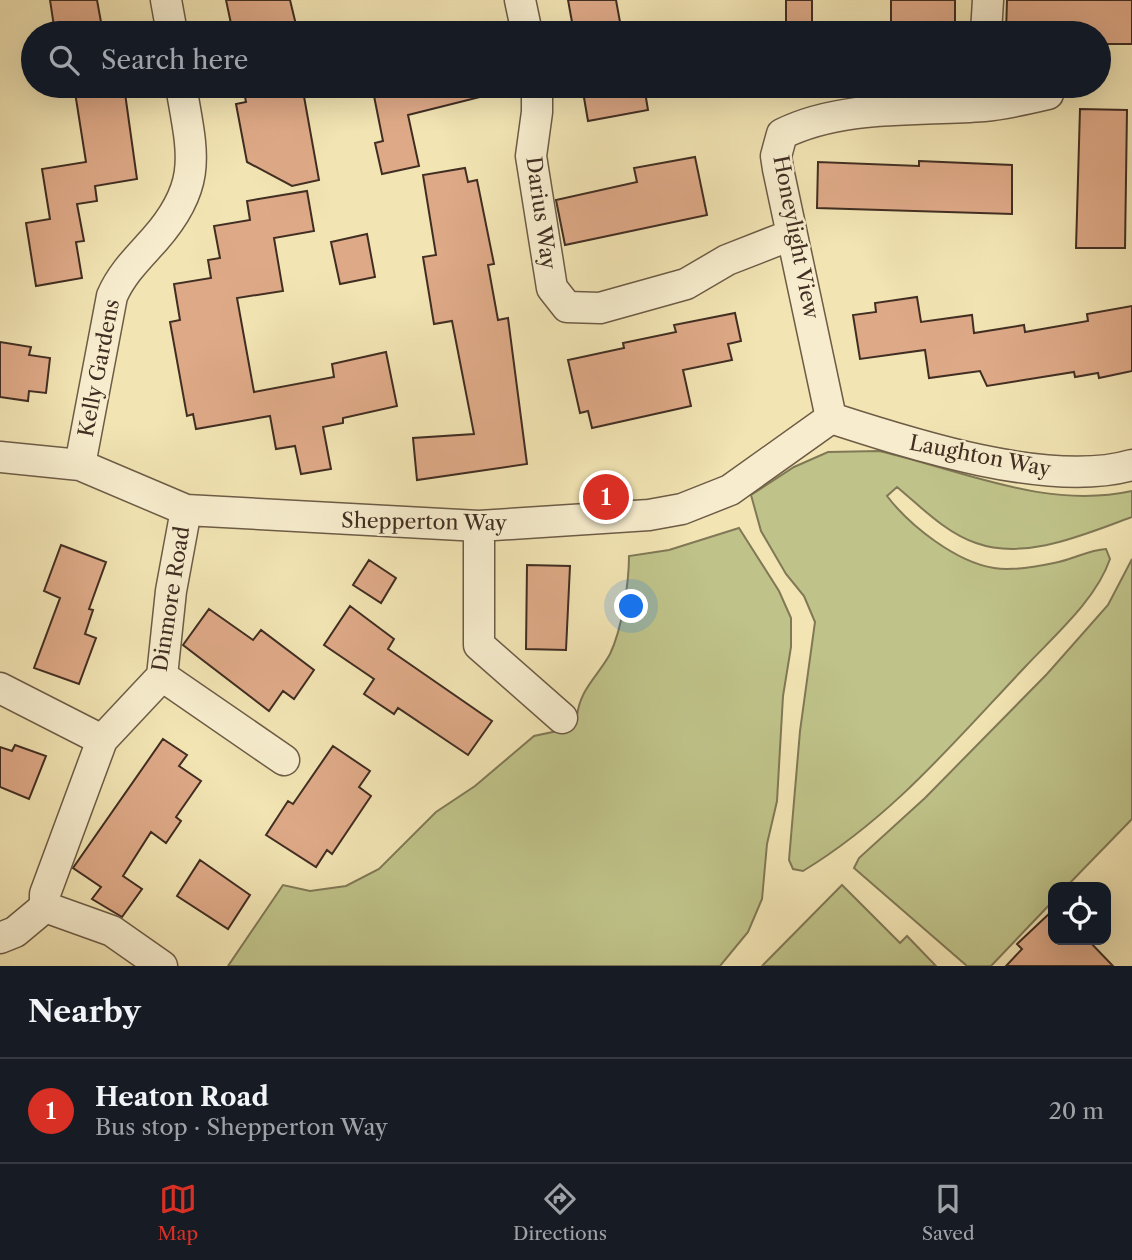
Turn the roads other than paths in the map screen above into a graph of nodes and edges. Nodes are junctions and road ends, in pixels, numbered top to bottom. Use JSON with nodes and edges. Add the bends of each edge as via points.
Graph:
{"nodes":[{"id":1,"x":166,"y":0,"type":"edge"},
{"id":2,"x":520,"y":0,"type":"edge"},
{"id":3,"x":988,"y":0,"type":"edge"},
{"id":4,"x":170,"y":21,"type":"edge"},
{"id":5,"x":524,"y":21,"type":"edge"},
{"id":6,"x":987,"y":21,"type":"edge"},
{"id":7,"x":183,"y":98,"type":"edge"},
{"id":8,"x":537,"y":98,"type":"edge"},
{"id":9,"x":970,"y":98,"type":"edge"},
{"id":10,"x":792,"y":235,"type":"junction"},
{"id":11,"x":831,"y":418,"type":"junction"},
{"id":12,"x":0,"y":457,"type":"edge"},
{"id":13,"x":80,"y":465,"type":"junction"},
{"id":14,"x":1132,"y":465,"type":"edge"},
{"id":15,"x":186,"y":510,"type":"junction"},
{"id":16,"x":479,"y":526,"type":"junction"},
{"id":17,"x":162,"y":676,"type":"junction"},
{"id":18,"x":0,"y":688,"type":"edge"},
{"id":19,"x":562,"y":718,"type":"dead end"},
{"id":20,"x":102,"y":740,"type":"junction"},
{"id":21,"x":284,"y":760,"type":"dead end"},
{"id":22,"x":44,"y":906,"type":"junction"},
{"id":23,"x":0,"y":938,"type":"edge"},
{"id":24,"x":162,"y":966,"type":"edge"}],
"edges":[{"from":1,"to":4,"type":"street"},
{"from":2,"to":5,"type":"street"},
{"from":3,"to":6,"type":"street"},
{"from":7,"to":13,"type":"street","name":"Kelly Gardens","via":[[191,175],[175,212],[124,274],[112,296]]},
{"from":8,"to":10,"type":"street","name":"Darius Way","via":[[531,156],[552,288],[567,307],[600,308],[687,284],[727,260]]},
{"from":9,"to":10,"type":"street","name":"Honeylight View","via":[[799,126],[782,134],[776,156]]},
{"from":10,"to":11,"type":"street","name":"Honeylight View"},
{"from":11,"to":14,"type":"street","name":"Laughton Way","via":[[920,447],[1044,469],[1074,473]]},
{"from":11,"to":16,"type":"street","name":"Shepperton Way","via":[[730,489],[682,509]]},
{"from":12,"to":13,"type":"street","name":"Shepperton Way"},
{"from":13,"to":15,"type":"street","name":"Shepperton Way"},
{"from":15,"to":16,"type":"street","name":"Shepperton Way"},
{"from":15,"to":17,"type":"street","name":"Dinmore Road"},
{"from":16,"to":19,"type":"street","via":[[479,645]]},
{"from":17,"to":20,"type":"street","name":"Dinmore Road"},
{"from":17,"to":21,"type":"street"},
{"from":18,"to":20,"type":"street"},
{"from":20,"to":22,"type":"street","name":"Dinmore Road","via":[[49,878]]},
{"from":22,"to":23,"type":"street","via":[[15,932]]},
{"from":22,"to":24,"type":"street","via":[[112,931]]}]}
